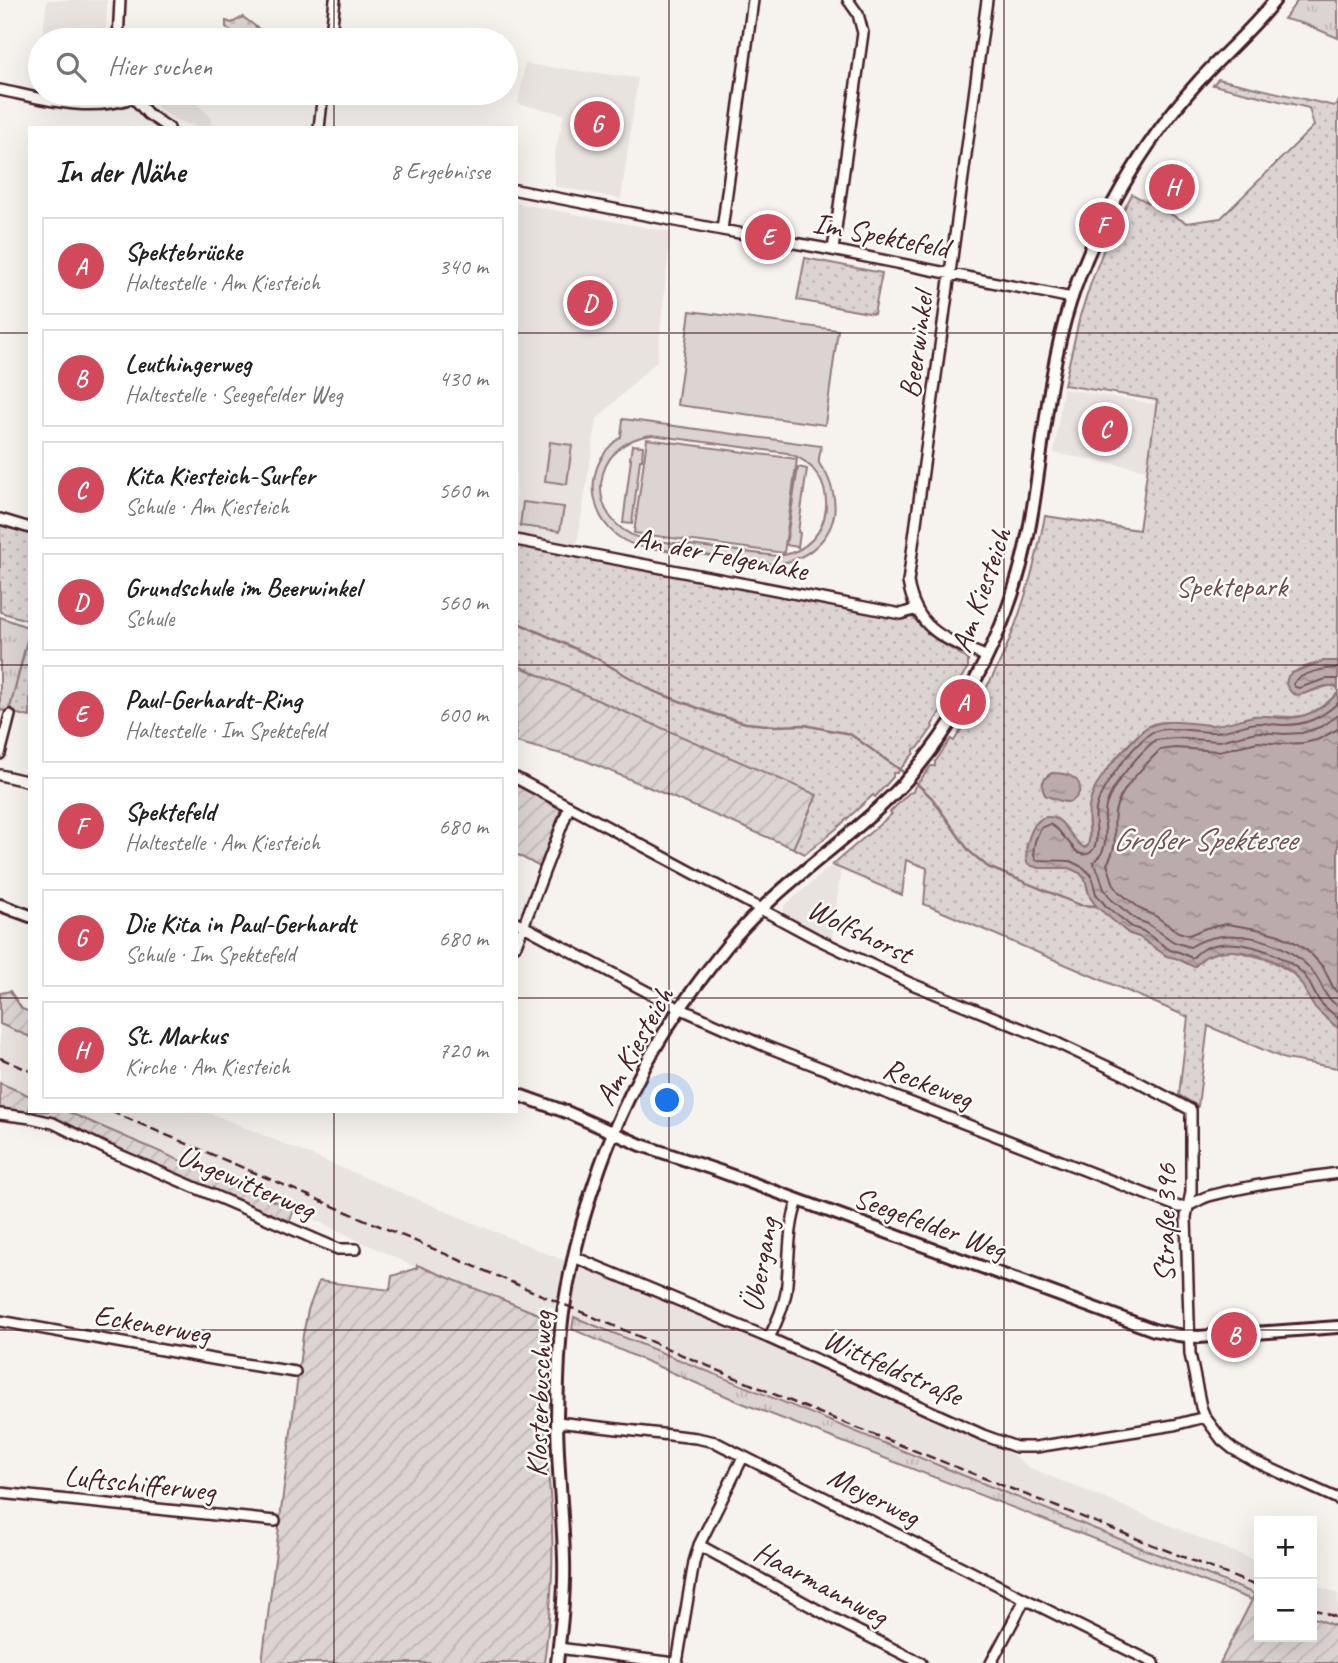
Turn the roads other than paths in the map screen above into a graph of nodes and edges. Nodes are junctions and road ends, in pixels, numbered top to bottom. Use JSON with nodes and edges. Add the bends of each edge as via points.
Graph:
{"nodes":[{"id":1,"x":120,"y":0,"type":"edge"},
{"id":2,"x":335,"y":0,"type":"edge"},
{"id":3,"x":753,"y":0,"type":"edge"},
{"id":4,"x":848,"y":0,"type":"edge"},
{"id":5,"x":987,"y":0,"type":"edge"},
{"id":6,"x":1275,"y":0,"type":"edge"},
{"id":7,"x":119,"y":28,"type":"edge"},
{"id":8,"x":332,"y":28,"type":"edge"},
{"id":9,"x":0,"y":90,"type":"edge"},
{"id":10,"x":28,"y":96,"type":"edge"},
{"id":11,"x":140,"y":105,"type":"edge"},
{"id":12,"x":322,"y":105,"type":"edge"},
{"id":13,"x":166,"y":126,"type":"edge"},
{"id":14,"x":319,"y":126,"type":"edge"},
{"id":15,"x":518,"y":190,"type":"edge"},
{"id":16,"x":722,"y":230,"type":"junction"},
{"id":17,"x":833,"y":250,"type":"junction"},
{"id":18,"x":950,"y":273,"type":"junction"},
{"id":19,"x":1072,"y":298,"type":"junction"},
{"id":20,"x":0,"y":519,"type":"edge"},
{"id":21,"x":28,"y":527,"type":"edge"},
{"id":22,"x":518,"y":540,"type":"edge"},
{"id":23,"x":916,"y":609,"type":"junction"},
{"id":24,"x":987,"y":657,"type":"junction"},
{"id":25,"x":10,"y":715,"type":"dead end"},
{"id":26,"x":0,"y":754,"type":"edge"},
{"id":27,"x":0,"y":775,"type":"edge"},
{"id":28,"x":518,"y":779,"type":"edge"},
{"id":29,"x":28,"y":782,"type":"edge"},
{"id":30,"x":569,"y":807,"type":"junction"},
{"id":31,"x":0,"y":905,"type":"edge"},
{"id":32,"x":760,"y":909,"type":"junction"},
{"id":33,"x":28,"y":915,"type":"edge"},
{"id":34,"x":520,"y":924,"type":"edge"},
{"id":35,"x":680,"y":1008,"type":"junction"},
{"id":36,"x":518,"y":1095,"type":"edge"},
{"id":37,"x":1191,"y":1110,"type":"joint"},
{"id":38,"x":0,"y":1114,"type":"edge"},
{"id":39,"x":614,"y":1133,"type":"junction"},
{"id":40,"x":1338,"y":1174,"type":"edge"},
{"id":41,"x":798,"y":1201,"type":"junction"},
{"id":42,"x":1187,"y":1207,"type":"junction"},
{"id":43,"x":356,"y":1249,"type":"dead end"},
{"id":44,"x":573,"y":1257,"type":"junction"},
{"id":45,"x":0,"y":1321,"type":"edge"},
{"id":46,"x":1338,"y":1327,"type":"edge"},
{"id":47,"x":1190,"y":1337,"type":"junction"},
{"id":48,"x":769,"y":1338,"type":"junction"},
{"id":49,"x":295,"y":1372,"type":"dead end"},
{"id":50,"x":1205,"y":1417,"type":"junction"},
{"id":51,"x":557,"y":1422,"type":"junction"},
{"id":52,"x":743,"y":1457,"type":"junction"},
{"id":53,"x":0,"y":1493,"type":"edge"},
{"id":54,"x":1338,"y":1499,"type":"edge"},
{"id":55,"x":275,"y":1521,"type":"dead end"},
{"id":56,"x":699,"y":1545,"type":"junction"},
{"id":57,"x":1025,"y":1600,"type":"junction"},
{"id":58,"x":558,"y":1648,"type":"junction"},
{"id":59,"x":557,"y":1663,"type":"edge"},
{"id":60,"x":676,"y":1663,"type":"edge"},
{"id":61,"x":921,"y":1663,"type":"edge"},
{"id":62,"x":991,"y":1663,"type":"edge"},
{"id":63,"x":1154,"y":1663,"type":"edge"}],
"edges":[{"from":1,"to":7,"type":"street"},
{"from":2,"to":8,"type":"street"},
{"from":3,"to":16,"type":"street"},
{"from":4,"to":17,"type":"street","via":[[863,33]]},
{"from":5,"to":18,"type":"street","name":"Beerwinkel"},
{"from":6,"to":19,"type":"street","name":"Am Kiesteich","via":[[1197,82],[1147,148],[1102,225]]},
{"from":9,"to":10,"type":"street"},
{"from":11,"to":13,"type":"street"},
{"from":12,"to":14,"type":"street"},
{"from":15,"to":16,"type":"street","name":"Im Spektefeld"},
{"from":16,"to":17,"type":"street","name":"Im Spektefeld"},
{"from":17,"to":18,"type":"street","name":"Im Spektefeld"},
{"from":18,"to":19,"type":"street","name":"Im Spektefeld"},
{"from":18,"to":23,"type":"street","name":"Beerwinkel","via":[[908,582]]},
{"from":19,"to":24,"type":"street","name":"Am Kiesteich","via":[[1058,344],[1024,555]]},
{"from":20,"to":21,"type":"street"},
{"from":22,"to":23,"type":"street","name":"An der Felgenlake","via":[[897,614]]},
{"from":23,"to":24,"type":"street","name":"Beerwinkel","via":[[927,626],[943,638]]},
{"from":24,"to":32,"type":"street","name":"Am Kiesteich","via":[[943,733],[883,804]]},
{"from":25,"to":26,"type":"street"},
{"from":27,"to":29,"type":"street"},
{"from":28,"to":30,"type":"street","name":"Wolfshorst"},
{"from":30,"to":32,"type":"street","name":"Wolfshorst"},
{"from":30,"to":34,"type":"street"},
{"from":31,"to":33,"type":"street"},
{"from":32,"to":35,"type":"street","name":"Am Kiesteich"},
{"from":32,"to":37,"type":"street","name":"Wolfshorst","via":[[912,984],[1125,1074]]},
{"from":34,"to":35,"type":"street","name":"Reckeweg"},
{"from":35,"to":39,"type":"street","name":"Am Kiesteich","via":[[656,1045]]},
{"from":35,"to":42,"type":"street","name":"Reckeweg","via":[[765,1046],[1179,1208]]},
{"from":36,"to":39,"type":"street","name":"Seegefelder Weg"},
{"from":37,"to":42,"type":"street","name":"Straße 396"},
{"from":38,"to":43,"type":"street","name":"Ungewitterweg","via":[[53,1123],[338,1249]]},
{"from":39,"to":41,"type":"street","name":"Seegefelder Weg"},
{"from":39,"to":44,"type":"street","name":"Klosterbuschweg"},
{"from":40,"to":42,"type":"street","via":[[1247,1187],[1205,1197]]},
{"from":41,"to":47,"type":"street","name":"Seegefelder Weg","via":[[1154,1330]]},
{"from":41,"to":48,"type":"street","name":"Übergang","via":[[786,1292]]},
{"from":42,"to":47,"type":"street","name":"Straße 396"},
{"from":44,"to":48,"type":"street","name":"Wittfeldstraße"},
{"from":44,"to":51,"type":"street","name":"Klosterbuschweg","via":[[562,1316]]},
{"from":45,"to":49,"type":"street","name":"Eckenerweg"},
{"from":46,"to":47,"type":"street","name":"Seegefelder Weg"},
{"from":47,"to":50,"type":"street","name":"Straße 396"},
{"from":48,"to":50,"type":"street","name":"Wittfeldstraße","via":[[1016,1447]]},
{"from":50,"to":54,"type":"street","via":[[1233,1449]]},
{"from":51,"to":52,"type":"street","name":"Meyerweg","via":[[696,1438]]},
{"from":51,"to":58,"type":"street","name":"Klosterbuschweg","via":[[564,1560]]},
{"from":52,"to":56,"type":"street"},
{"from":52,"to":57,"type":"street","name":"Meyerweg"},
{"from":53,"to":55,"type":"street","name":"Luftschifferweg"},
{"from":56,"to":60,"type":"street"},
{"from":56,"to":61,"type":"street","name":"Haarmannweg"},
{"from":57,"to":62,"type":"street"},
{"from":57,"to":63,"type":"street","name":"Meyerweg"},
{"from":58,"to":59,"type":"street","name":"Klosterbuschweg"},
{"from":58,"to":60,"type":"street"}]}
